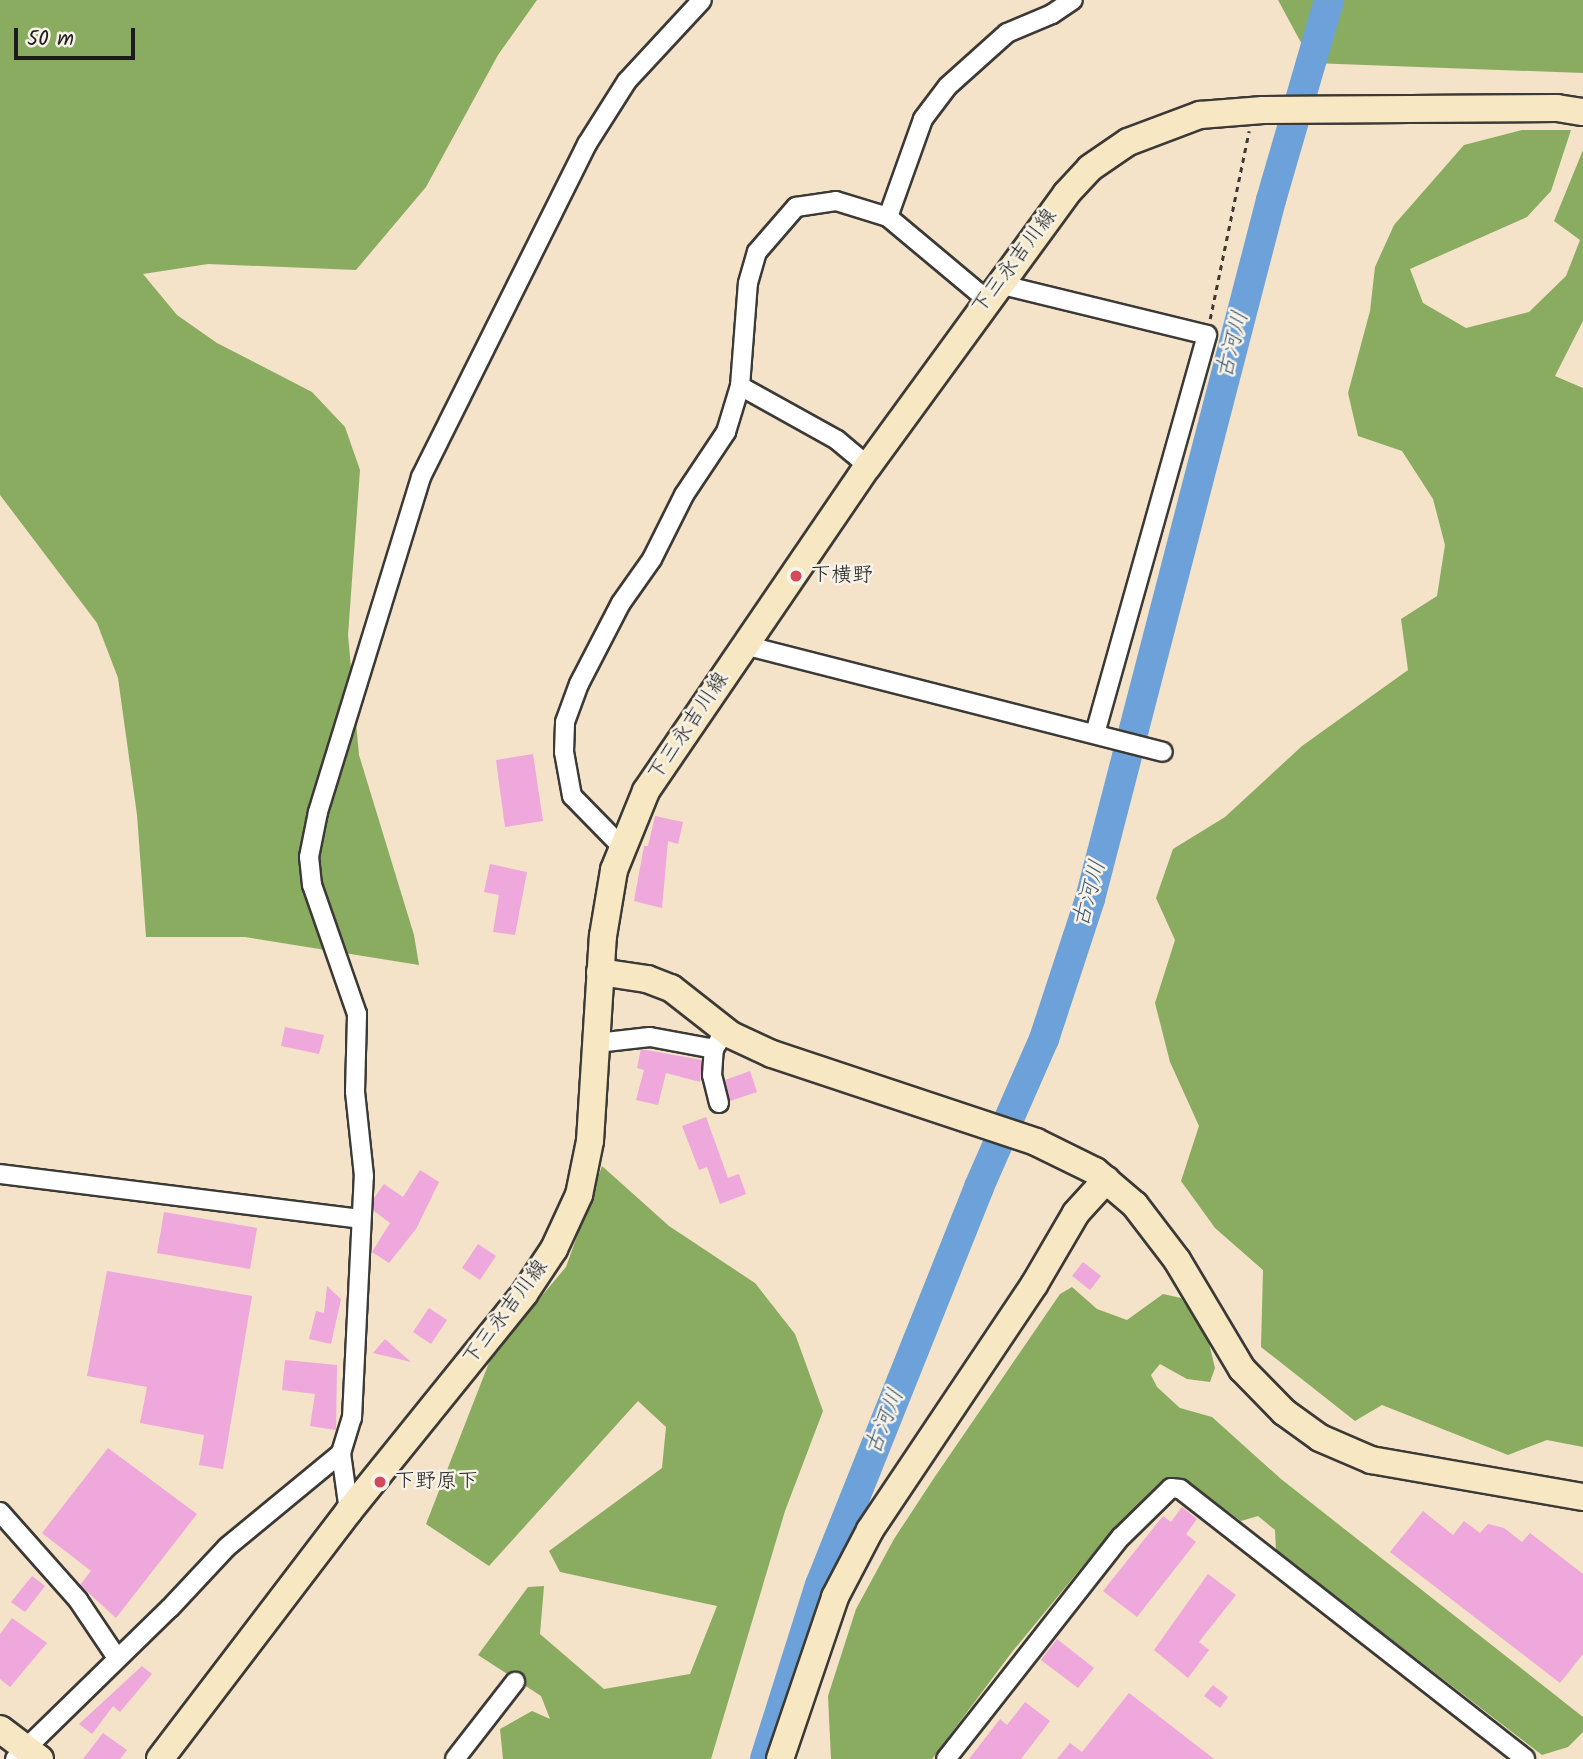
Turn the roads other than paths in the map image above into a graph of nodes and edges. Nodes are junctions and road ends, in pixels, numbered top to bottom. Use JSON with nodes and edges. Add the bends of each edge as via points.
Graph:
{"nodes":[{"id":1,"x":702,"y":0,"type":"edge"},
{"id":2,"x":1073,"y":0,"type":"edge"},
{"id":3,"x":1583,"y":112,"type":"edge"},
{"id":4,"x":888,"y":217,"type":"junction"},
{"id":5,"x":992,"y":292,"type":"junction"},
{"id":6,"x":740,"y":386,"type":"junction"},
{"id":7,"x":868,"y":466,"type":"junction"},
{"id":8,"x":744,"y":645,"type":"junction"},
{"id":9,"x":1098,"y":734,"type":"junction"},
{"id":10,"x":1163,"y":752,"type":"dead end"},
{"id":11,"x":621,"y":846,"type":"junction"},
{"id":12,"x":600,"y":972,"type":"junction"},
{"id":13,"x":720,"y":1040,"type":"junction"},
{"id":14,"x":597,"y":1043,"type":"junction"},
{"id":15,"x":719,"y":1103,"type":"dead end"},
{"id":16,"x":0,"y":1174,"type":"edge"},
{"id":17,"x":1105,"y":1180,"type":"junction"},
{"id":18,"x":359,"y":1219,"type":"junction"},
{"id":19,"x":341,"y":1453,"type":"junction"},
{"id":20,"x":1583,"y":1497,"type":"edge"},
{"id":21,"x":349,"y":1511,"type":"junction"},
{"id":22,"x":0,"y":1512,"type":"edge"},
{"id":23,"x":117,"y":1658,"type":"junction"},
{"id":24,"x":515,"y":1682,"type":"dead end"},
{"id":25,"x":0,"y":1729,"type":"edge"},
{"id":26,"x":27,"y":1756,"type":"edge"},
{"id":27,"x":160,"y":1759,"type":"edge"},
{"id":28,"x":455,"y":1759,"type":"edge"},
{"id":29,"x":780,"y":1759,"type":"edge"},
{"id":30,"x":946,"y":1759,"type":"edge"},
{"id":31,"x":1525,"y":1759,"type":"edge"}],
"edges":[{"from":1,"to":18,"type":"street","via":[[627,81],[587,144],[421,477],[318,812],[309,857],[312,885],[358,1014],[355,1092],[364,1176]]},
{"from":2,"to":4,"type":"street","via":[[1007,33],[948,86],[923,119]]},
{"from":3,"to":5,"type":"main road","name":"下三永吉川線","via":[[1557,108],[1257,110],[1200,115],[1160,127],[1090,168]]},
{"from":4,"to":5,"type":"street"},
{"from":4,"to":6,"type":"street","via":[[836,201],[813,201],[796,207],[772,232],[757,252],[748,283]]},
{"from":5,"to":7,"type":"main road","name":"下三永吉川線"},
{"from":5,"to":9,"type":"street","via":[[1207,335]]},
{"from":6,"to":7,"type":"street","via":[[837,440]]},
{"from":6,"to":11,"type":"street","via":[[726,432],[621,603],[579,684],[565,722],[564,752],[572,796]]},
{"from":7,"to":8,"type":"main road","name":"下三永吉川線"},
{"from":8,"to":9,"type":"street"},
{"from":8,"to":11,"type":"main road","name":"下三永吉川線","via":[[646,791]]},
{"from":9,"to":10,"type":"street"},
{"from":11,"to":12,"type":"main road","name":"下三永吉川線"},
{"from":12,"to":13,"type":"main road","via":[[647,979],[671,988]]},
{"from":12,"to":14,"type":"main road","name":"下三永吉川線"},
{"from":13,"to":14,"type":"street","via":[[650,1037]]},
{"from":13,"to":15,"type":"street","via":[[712,1075]]},
{"from":13,"to":17,"type":"main road","via":[[1036,1142]]},
{"from":14,"to":21,"type":"main road","name":"下三永吉川線","via":[[590,1141],[579,1195],[554,1249],[524,1294]]},
{"from":16,"to":18,"type":"street"},
{"from":17,"to":20,"type":"main road","via":[[1135,1205],[1177,1260],[1242,1369],[1284,1412],[1320,1438],[1371,1461]]},
{"from":17,"to":29,"type":"main road","via":[[1076,1213],[1034,1286],[870,1530],[835,1597]]},
{"from":18,"to":19,"type":"street","via":[[361,1271],[352,1418]]},
{"from":19,"to":21,"type":"street"},
{"from":19,"to":23,"type":"street","via":[[227,1547]]},
{"from":21,"to":27,"type":"main road","name":"下三永吉川線"},
{"from":22,"to":23,"type":"street","via":[[78,1600]]},
{"from":23,"to":26,"type":"street"},
{"from":24,"to":28,"type":"street"},
{"from":25,"to":26,"type":"main road"},
{"from":30,"to":31,"type":"street","via":[[1121,1537],[1171,1488],[1180,1489]]}]}
